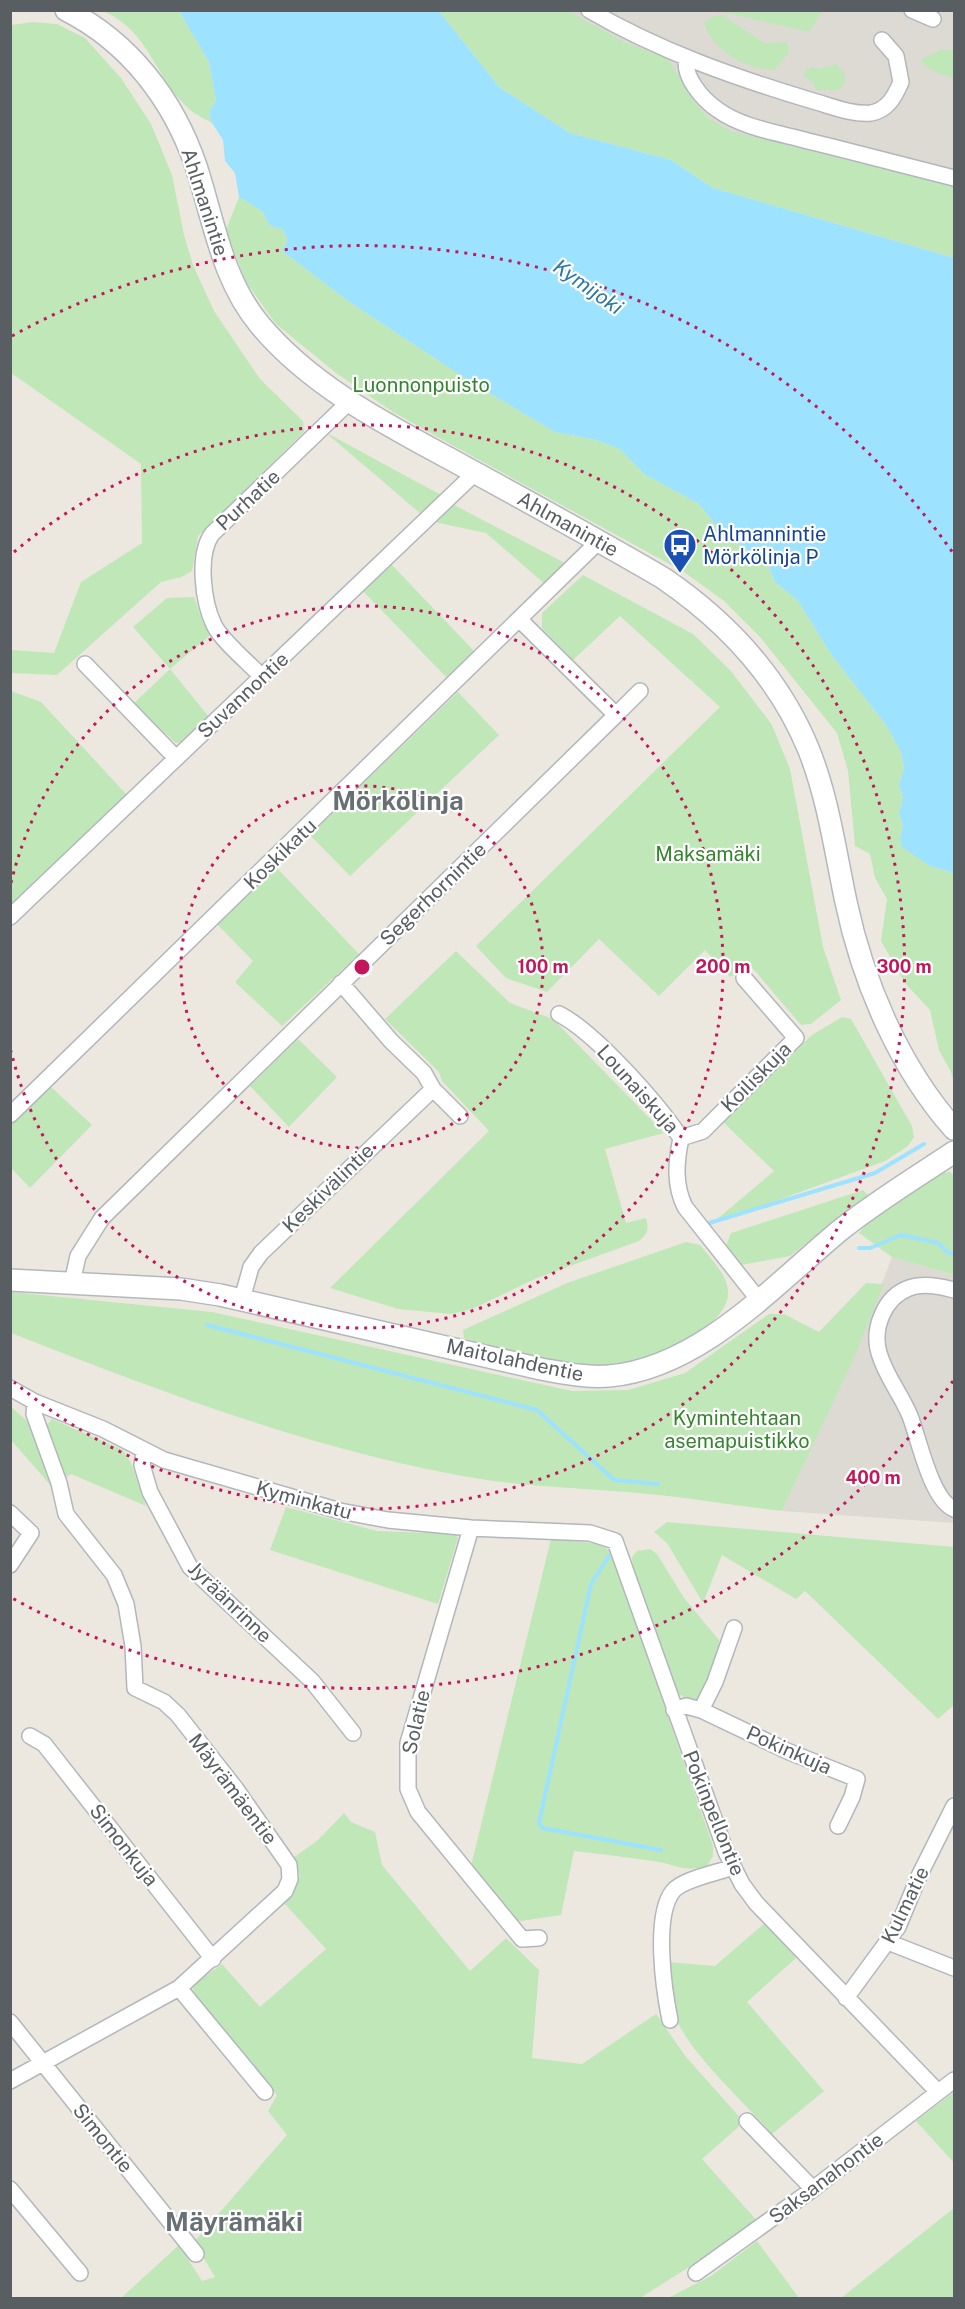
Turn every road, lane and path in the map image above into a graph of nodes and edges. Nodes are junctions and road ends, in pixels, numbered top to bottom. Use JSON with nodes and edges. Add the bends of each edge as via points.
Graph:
{"nodes":[{"id":1,"x":66,"y":10,"type":"edge"},
{"id":2,"x":590,"y":10,"type":"edge"},
{"id":3,"x":912,"y":10,"type":"edge"},
{"id":4,"x":933,"y":19,"type":"dead end"},
{"id":5,"x":882,"y":40,"type":"dead end"},
{"id":6,"x":687,"y":58,"type":"junction"},
{"id":7,"x":954,"y":178,"type":"edge"},
{"id":8,"x":350,"y":401,"type":"junction"},
{"id":9,"x":475,"y":472,"type":"junction"},
{"id":10,"x":599,"y":541,"type":"junction"},
{"id":11,"x":520,"y":620,"type":"junction"},
{"id":12,"x":85,"y":664,"type":"dead end"},
{"id":13,"x":262,"y":677,"type":"junction"},
{"id":14,"x":640,"y":691,"type":"dead end"},
{"id":15,"x":616,"y":715,"type":"junction"},
{"id":16,"x":176,"y":758,"type":"junction"},
{"id":17,"x":10,"y":917,"type":"edge"},
{"id":18,"x":744,"y":978,"type":"dead end"},
{"id":19,"x":340,"y":983,"type":"junction"},
{"id":20,"x":559,"y":1014,"type":"dead end"},
{"id":21,"x":433,"y":1089,"type":"junction"},
{"id":22,"x":10,"y":1115,"type":"edge"},
{"id":23,"x":460,"y":1116,"type":"dead end"},
{"id":24,"x":954,"y":1129,"type":"edge"},
{"id":25,"x":681,"y":1138,"type":"junction"},
{"id":26,"x":954,"y":1152,"type":"edge"},
{"id":27,"x":10,"y":1280,"type":"edge"},
{"id":28,"x":72,"y":1283,"type":"junction"},
{"id":29,"x":954,"y":1290,"type":"edge"},
{"id":30,"x":242,"y":1299,"type":"junction"},
{"id":31,"x":758,"y":1299,"type":"junction"},
{"id":32,"x":10,"y":1388,"type":"edge"},
{"id":33,"x":35,"y":1402,"type":"junction"},
{"id":34,"x":144,"y":1451,"type":"junction"},
{"id":35,"x":954,"y":1509,"type":"edge"},
{"id":36,"x":10,"y":1512,"type":"edge"},
{"id":37,"x":471,"y":1528,"type":"junction"},
{"id":38,"x":615,"y":1541,"type":"joint"},
{"id":39,"x":10,"y":1565,"type":"edge"},
{"id":40,"x":734,"y":1628,"type":"dead end"},
{"id":41,"x":674,"y":1710,"type":"junction"},
{"id":42,"x":701,"y":1710,"type":"junction"},
{"id":43,"x":354,"y":1733,"type":"dead end"},
{"id":44,"x":30,"y":1736,"type":"dead end"},
{"id":45,"x":954,"y":1806,"type":"edge"},
{"id":46,"x":838,"y":1826,"type":"dead end"},
{"id":47,"x":733,"y":1867,"type":"junction"},
{"id":48,"x":539,"y":1938,"type":"dead end"},
{"id":49,"x":888,"y":1942,"type":"junction"},
{"id":50,"x":213,"y":1959,"type":"junction"},
{"id":51,"x":954,"y":1968,"type":"edge"},
{"id":52,"x":179,"y":1988,"type":"junction"},
{"id":53,"x":846,"y":1998,"type":"junction"},
{"id":54,"x":669,"y":2020,"type":"dead end"},
{"id":55,"x":10,"y":2022,"type":"edge"},
{"id":56,"x":42,"y":2062,"type":"junction"},
{"id":57,"x":10,"y":2080,"type":"edge"},
{"id":58,"x":954,"y":2080,"type":"edge"},
{"id":59,"x":265,"y":2092,"type":"dead end"},
{"id":60,"x":938,"y":2092,"type":"junction"},
{"id":61,"x":747,"y":2121,"type":"dead end"},
{"id":62,"x":10,"y":2189,"type":"edge"},
{"id":63,"x":813,"y":2189,"type":"junction"},
{"id":64,"x":196,"y":2254,"type":"dead end"},
{"id":65,"x":80,"y":2273,"type":"dead end"},
{"id":66,"x":696,"y":2273,"type":"dead end"}],
"edges":[{"from":1,"to":8,"type":"street","name":"Ahlmanintie","via":[[124,49],[167,105],[195,166],[227,268],[260,324],[313,374]]},
{"from":2,"to":6,"type":"street"},
{"from":3,"to":4,"type":"street"},
{"from":5,"to":6,"type":"street","via":[[896,56],[902,82],[890,102],[873,112],[850,111],[803,98]]},
{"from":6,"to":7,"type":"street","via":[[686,69],[718,111],[773,132]]},
{"from":8,"to":9,"type":"street","name":"Ahlmanintie"},
{"from":8,"to":13,"type":"street","name":"Purhatie","via":[[205,544],[204,583],[215,627]]},
{"from":9,"to":10,"type":"street","name":"Ahlmanintie"},
{"from":9,"to":13,"type":"street","name":"Suvannontie"},
{"from":10,"to":11,"type":"street","name":"Koskikatu"},
{"from":10,"to":24,"type":"street","name":"Ahlmanintie","via":[[699,603],[750,654],[788,708],[822,788],[848,911],[869,982],[915,1074]]},
{"from":11,"to":15,"type":"street"},
{"from":11,"to":22,"type":"street","name":"Koskikatu"},
{"from":12,"to":16,"type":"street"},
{"from":13,"to":16,"type":"street","name":"Suvannontie"},
{"from":14,"to":15,"type":"street","name":"Segerhornintie"},
{"from":15,"to":19,"type":"street","name":"Segerhornintie"},
{"from":16,"to":17,"type":"street","name":"Suvannontie"},
{"from":18,"to":25,"type":"street","name":"Koiliskuja","via":[[796,1038],[703,1131]]},
{"from":19,"to":21,"type":"street","via":[[424,1072]]},
{"from":19,"to":28,"type":"street","name":"Segerhornintie","via":[[102,1218],[78,1256]]},
{"from":20,"to":25,"type":"street","name":"Lounaiskuja","via":[[593,1039],[654,1102]]},
{"from":21,"to":23,"type":"street"},
{"from":21,"to":30,"type":"street","name":"Keskivälintie","via":[[261,1253],[251,1267]]},
{"from":25,"to":31,"type":"street","name":"Lounaiskuja","via":[[676,1159],[684,1207]]},
{"from":26,"to":31,"type":"street","name":"Maitolahdentie","via":[[880,1200]]},
{"from":27,"to":28,"type":"street","name":"Maitolahdentie"},
{"from":28,"to":30,"type":"street","name":"Maitolahdentie","via":[[181,1289]]},
{"from":29,"to":35,"type":"street","via":[[909,1287],[894,1296],[884,1309],[878,1330],[878,1351],[908,1412],[935,1489],[947,1506]]},
{"from":30,"to":31,"type":"street","name":"Maitolahdentie","via":[[541,1369],[596,1377],[668,1362]]},
{"from":32,"to":33,"type":"street","name":"Kyminkatu"},
{"from":33,"to":34,"type":"street","name":"Kyminkatu","via":[[103,1429]]},
{"from":33,"to":50,"type":"street","name":"Mäyrämäentie","via":[[34,1414],[66,1514],[114,1575],[126,1604],[135,1688],[164,1702],[178,1715],[290,1865],[285,1891]]},
{"from":34,"to":37,"type":"street","name":"Kyminkatu","via":[[183,1467],[340,1511],[388,1521]]},
{"from":34,"to":43,"type":"street","name":"Jyräänrinne","via":[[142,1465],[150,1492],[190,1567],[312,1681]]},
{"from":36,"to":39,"type":"street","via":[[31,1533]]},
{"from":37,"to":38,"type":"street","name":"Kyminkatu","via":[[590,1533]]},
{"from":37,"to":48,"type":"street","name":"Solatie","via":[[408,1743],[408,1789],[418,1812],[522,1939]]},
{"from":38,"to":41,"type":"street","name":"Pokinpellontie"},
{"from":40,"to":42,"type":"street"},
{"from":41,"to":42,"type":"street","name":"Pokinkuja","via":[[686,1706]]},
{"from":41,"to":47,"type":"street","name":"Pokinpellontie"},
{"from":42,"to":46,"type":"street","name":"Pokinkuja","via":[[857,1779]]},
{"from":44,"to":50,"type":"street","name":"Simonkuja","via":[[44,1744]]},
{"from":45,"to":49,"type":"street","name":"Kulmatie"},
{"from":47,"to":53,"type":"street","name":"Pokinpellontie","via":[[756,1903]]},
{"from":47,"to":54,"type":"street","via":[[686,1881],[673,1891],[666,1905],[662,1983]]},
{"from":49,"to":51,"type":"street"},
{"from":49,"to":53,"type":"street","name":"Kulmatie"},
{"from":50,"to":52,"type":"street","name":"Mäyrämäentie"},
{"from":52,"to":56,"type":"street","name":"Mäyrämäentie"},
{"from":52,"to":59,"type":"street"},
{"from":53,"to":60,"type":"street","name":"Pokinpellontie"},
{"from":55,"to":56,"type":"street","name":"Simontie"},
{"from":56,"to":57,"type":"street","name":"Mäyrämäentie"},
{"from":56,"to":64,"type":"street","name":"Simontie"},
{"from":58,"to":60,"type":"street","name":"Saksanahontie"},
{"from":60,"to":63,"type":"street","name":"Saksanahontie"},
{"from":61,"to":63,"type":"street"},
{"from":62,"to":65,"type":"street"},
{"from":63,"to":66,"type":"street","name":"Saksanahontie"}]}
